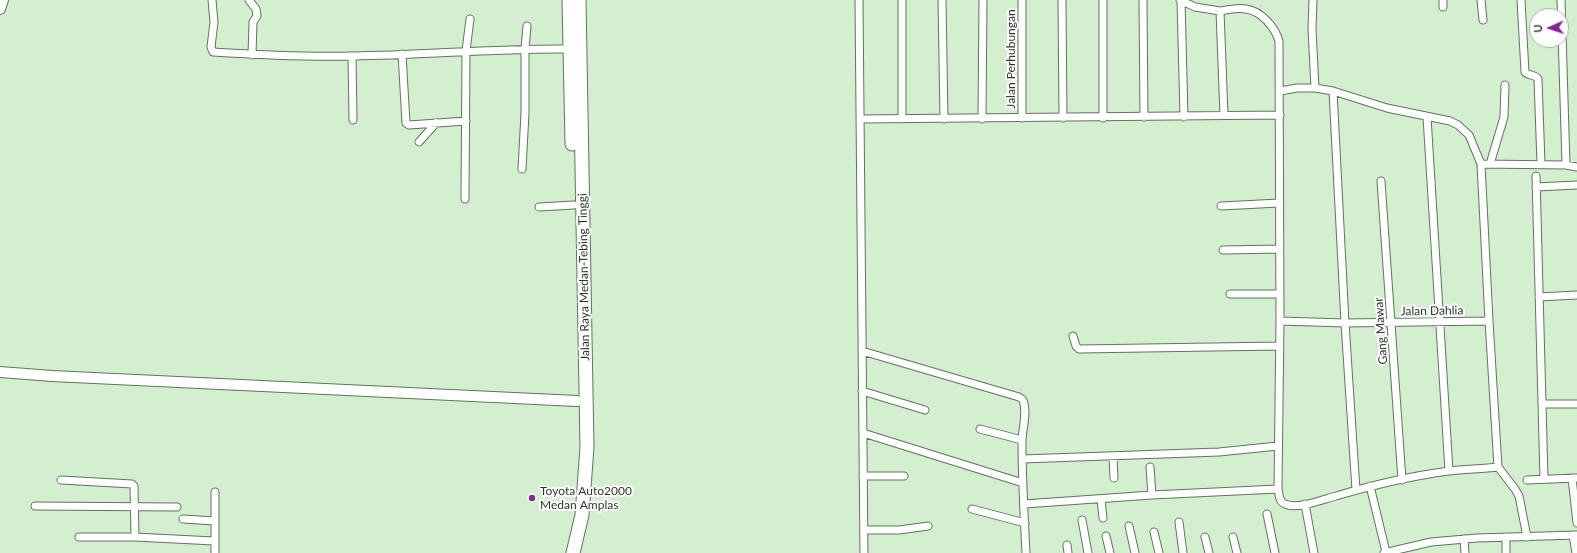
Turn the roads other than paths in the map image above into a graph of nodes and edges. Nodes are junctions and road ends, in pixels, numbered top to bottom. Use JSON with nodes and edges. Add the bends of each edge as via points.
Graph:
{"nodes":[{"id":1,"x":3,"y":0,"type":"edge"},
{"id":2,"x":212,"y":0,"type":"edge"},
{"id":3,"x":249,"y":0,"type":"edge"},
{"id":4,"x":569,"y":0,"type":"edge"},
{"id":5,"x":579,"y":0,"type":"edge"},
{"id":6,"x":859,"y":0,"type":"edge"},
{"id":7,"x":902,"y":0,"type":"edge"},
{"id":8,"x":942,"y":0,"type":"edge"},
{"id":9,"x":983,"y":0,"type":"edge"},
{"id":10,"x":1022,"y":0,"type":"edge"},
{"id":11,"x":1062,"y":0,"type":"edge"},
{"id":12,"x":1103,"y":0,"type":"edge"},
{"id":13,"x":1143,"y":0,"type":"edge"},
{"id":14,"x":1180,"y":0,"type":"edge"},
{"id":15,"x":1313,"y":0,"type":"edge"},
{"id":16,"x":1481,"y":0,"type":"edge"},
{"id":17,"x":1521,"y":0,"type":"edge"},
{"id":18,"x":1561,"y":0,"type":"edge"},
{"id":19,"x":0,"y":9,"type":"edge"},
{"id":20,"x":1220,"y":11,"type":"junction"},
{"id":21,"x":470,"y":19,"type":"dead end"},
{"id":22,"x":1483,"y":20,"type":"dead end"},
{"id":23,"x":527,"y":26,"type":"dead end"},
{"id":24,"x":525,"y":49,"type":"junction"},
{"id":25,"x":570,"y":49,"type":"junction"},
{"id":26,"x":466,"y":51,"type":"junction"},
{"id":27,"x":402,"y":54,"type":"junction"},
{"id":28,"x":252,"y":55,"type":"junction"},
{"id":29,"x":352,"y":56,"type":"junction"},
{"id":30,"x":1505,"y":85,"type":"dead end"},
{"id":31,"x":1315,"y":88,"type":"junction"},
{"id":32,"x":1280,"y":91,"type":"junction"},
{"id":33,"x":1333,"y":91,"type":"junction"},
{"id":34,"x":1280,"y":115,"type":"junction"},
{"id":35,"x":1224,"y":116,"type":"junction"},
{"id":36,"x":1144,"y":117,"type":"junction"},
{"id":37,"x":1184,"y":117,"type":"junction"},
{"id":38,"x":1427,"y":117,"type":"junction"},
{"id":39,"x":1022,"y":118,"type":"junction"},
{"id":40,"x":1063,"y":118,"type":"junction"},
{"id":41,"x":1103,"y":118,"type":"junction"},
{"id":42,"x":860,"y":119,"type":"junction"},
{"id":43,"x":902,"y":119,"type":"junction"},
{"id":44,"x":944,"y":119,"type":"junction"},
{"id":45,"x":982,"y":119,"type":"junction"},
{"id":46,"x":353,"y":120,"type":"dead end"},
{"id":47,"x":466,"y":121,"type":"junction"},
{"id":48,"x":436,"y":123,"type":"junction"},
{"id":49,"x":419,"y":142,"type":"dead end"},
{"id":50,"x":1481,"y":164,"type":"junction"},
{"id":51,"x":1490,"y":164,"type":"junction"},
{"id":52,"x":1541,"y":164,"type":"junction"},
{"id":53,"x":1566,"y":165,"type":"junction"},
{"id":54,"x":1577,"y":167,"type":"edge"},
{"id":55,"x":522,"y":169,"type":"dead end"},
{"id":56,"x":1536,"y":176,"type":"dead end"},
{"id":57,"x":1381,"y":180,"type":"dead end"},
{"id":58,"x":1577,"y":185,"type":"edge"},
{"id":59,"x":1536,"y":188,"type":"junction"},
{"id":60,"x":465,"y":199,"type":"dead end"},
{"id":61,"x":1279,"y":204,"type":"junction"},
{"id":62,"x":574,"y":205,"type":"junction"},
{"id":63,"x":1221,"y":206,"type":"dead end"},
{"id":64,"x":539,"y":207,"type":"dead end"},
{"id":65,"x":1279,"y":249,"type":"junction"},
{"id":66,"x":1223,"y":250,"type":"dead end"},
{"id":67,"x":1230,"y":294,"type":"dead end"},
{"id":68,"x":1279,"y":294,"type":"junction"},
{"id":69,"x":1577,"y":295,"type":"edge"},
{"id":70,"x":1539,"y":297,"type":"junction"},
{"id":71,"x":1489,"y":320,"type":"junction"},
{"id":72,"x":1280,"y":321,"type":"junction"},
{"id":73,"x":1440,"y":321,"type":"junction"},
{"id":74,"x":1391,"y":322,"type":"junction"},
{"id":75,"x":1345,"y":323,"type":"junction"},
{"id":76,"x":1073,"y":336,"type":"dead end"},
{"id":77,"x":1279,"y":346,"type":"junction"},
{"id":78,"x":862,"y":351,"type":"junction"},
{"id":79,"x":0,"y":372,"type":"edge"},
{"id":80,"x":862,"y":391,"type":"junction"},
{"id":81,"x":577,"y":401,"type":"junction"},
{"id":82,"x":1542,"y":404,"type":"junction"},
{"id":83,"x":1577,"y":404,"type":"edge"},
{"id":84,"x":925,"y":410,"type":"dead end"},
{"id":85,"x":980,"y":429,"type":"dead end"},
{"id":86,"x":863,"y":433,"type":"junction"},
{"id":87,"x":1022,"y":440,"type":"junction"},
{"id":88,"x":1278,"y":446,"type":"junction"},
{"id":89,"x":1113,"y":457,"type":"junction"},
{"id":90,"x":1022,"y":460,"type":"junction"},
{"id":91,"x":1150,"y":467,"type":"dead end"},
{"id":92,"x":1498,"y":467,"type":"junction"},
{"id":93,"x":1449,"y":471,"type":"junction"},
{"id":94,"x":863,"y":476,"type":"junction"},
{"id":95,"x":904,"y":476,"type":"dead end"},
{"id":96,"x":1114,"y":478,"type":"dead end"},
{"id":97,"x":1575,"y":478,"type":"edge"},
{"id":98,"x":1544,"y":479,"type":"junction"},
{"id":99,"x":61,"y":480,"type":"dead end"},
{"id":100,"x":1402,"y":480,"type":"junction"},
{"id":101,"x":1527,"y":480,"type":"dead end"},
{"id":102,"x":1023,"y":483,"type":"junction"},
{"id":103,"x":1370,"y":486,"type":"junction"},
{"id":104,"x":1278,"y":489,"type":"junction"},
{"id":105,"x":1356,"y":490,"type":"junction"},
{"id":106,"x":215,"y":492,"type":"dead end"},
{"id":107,"x":1152,"y":495,"type":"junction"},
{"id":108,"x":1101,"y":499,"type":"junction"},
{"id":109,"x":1024,"y":504,"type":"junction"},
{"id":110,"x":1305,"y":504,"type":"junction"},
{"id":111,"x":35,"y":506,"type":"dead end"},
{"id":112,"x":177,"y":506,"type":"dead end"},
{"id":113,"x":135,"y":507,"type":"junction"},
{"id":114,"x":972,"y":509,"type":"dead end"},
{"id":115,"x":1266,"y":514,"type":"dead end"},
{"id":116,"x":1103,"y":518,"type":"dead end"},
{"id":117,"x":183,"y":520,"type":"dead end"},
{"id":118,"x":1082,"y":520,"type":"dead end"},
{"id":119,"x":215,"y":521,"type":"junction"},
{"id":120,"x":1179,"y":522,"type":"dead end"},
{"id":121,"x":1024,"y":524,"type":"junction"},
{"id":122,"x":1577,"y":524,"type":"edge"},
{"id":123,"x":928,"y":526,"type":"dead end"},
{"id":124,"x":1129,"y":526,"type":"dead end"},
{"id":125,"x":864,"y":530,"type":"junction"},
{"id":126,"x":1154,"y":532,"type":"dead end"},
{"id":127,"x":1575,"y":535,"type":"edge"},
{"id":128,"x":1106,"y":536,"type":"dead end"},
{"id":129,"x":78,"y":537,"type":"dead end"},
{"id":130,"x":135,"y":537,"type":"junction"},
{"id":131,"x":1205,"y":537,"type":"dead end"},
{"id":132,"x":1233,"y":537,"type":"dead end"},
{"id":133,"x":1526,"y":537,"type":"junction"},
{"id":134,"x":1506,"y":538,"type":"junction"},
{"id":135,"x":1464,"y":539,"type":"junction"},
{"id":136,"x":214,"y":541,"type":"junction"},
{"id":137,"x":1067,"y":545,"type":"dead end"},
{"id":138,"x":1402,"y":550,"type":"edge"},
{"id":139,"x":215,"y":553,"type":"edge"},
{"id":140,"x":565,"y":553,"type":"edge"},
{"id":141,"x":573,"y":553,"type":"edge"},
{"id":142,"x":864,"y":553,"type":"edge"},
{"id":143,"x":1026,"y":553,"type":"edge"},
{"id":144,"x":1068,"y":553,"type":"edge"},
{"id":145,"x":1088,"y":553,"type":"edge"},
{"id":146,"x":1110,"y":553,"type":"edge"},
{"id":147,"x":1135,"y":553,"type":"edge"},
{"id":148,"x":1159,"y":553,"type":"edge"},
{"id":149,"x":1183,"y":553,"type":"edge"},
{"id":150,"x":1209,"y":553,"type":"edge"},
{"id":151,"x":1237,"y":553,"type":"edge"},
{"id":152,"x":1275,"y":553,"type":"edge"},
{"id":153,"x":1314,"y":553,"type":"edge"},
{"id":154,"x":1385,"y":553,"type":"edge"},
{"id":155,"x":1465,"y":553,"type":"edge"},
{"id":156,"x":1506,"y":553,"type":"edge"},
{"id":157,"x":1576,"y":553,"type":"edge"}],
"edges":[{"from":1,"to":19,"type":"street"},
{"from":2,"to":28,"type":"street","via":[[212,52]]},
{"from":3,"to":28,"type":"street","via":[[256,9],[257,16],[253,22]]},
{"from":4,"to":25,"type":"highway","name":"Jalan Raya Medan-Tebing Tinggi"},
{"from":5,"to":141,"type":"highway","name":"Jalan Raya Medan-Tebing Tinggi","via":[[587,447],[582,515]]},
{"from":6,"to":42,"type":"street"},
{"from":7,"to":43,"type":"street"},
{"from":8,"to":44,"type":"street"},
{"from":9,"to":45,"type":"street"},
{"from":10,"to":39,"type":"street","name":"Jalan Perhubungan"},
{"from":11,"to":40,"type":"street"},
{"from":12,"to":41,"type":"street"},
{"from":13,"to":36,"type":"street"},
{"from":14,"to":20,"type":"street","via":[[1196,7]]},
{"from":14,"to":37,"type":"street"},
{"from":15,"to":31,"type":"street"},
{"from":16,"to":22,"type":"street"},
{"from":17,"to":52,"type":"street","via":[[1525,72],[1538,79]]},
{"from":18,"to":53,"type":"street"},
{"from":20,"to":32,"type":"street","via":[[1246,9],[1262,17],[1273,28],[1279,41]]},
{"from":20,"to":35,"type":"street"},
{"from":21,"to":26,"type":"street"},
{"from":23,"to":24,"type":"street"},
{"from":24,"to":25,"type":"street"},
{"from":24,"to":26,"type":"street"},
{"from":24,"to":55,"type":"street"},
{"from":25,"to":62,"type":"highway","name":"Jalan Raya Medan-Tebing Tinggi"},
{"from":26,"to":27,"type":"street"},
{"from":26,"to":47,"type":"street"},
{"from":27,"to":29,"type":"street"},
{"from":27,"to":48,"type":"street","via":[[405,122],[409,125]]},
{"from":28,"to":29,"type":"street"},
{"from":29,"to":46,"type":"street"},
{"from":30,"to":51,"type":"street","via":[[1504,117]]},
{"from":31,"to":32,"type":"street"},
{"from":31,"to":33,"type":"street"},
{"from":32,"to":34,"type":"street"},
{"from":33,"to":38,"type":"street","via":[[1386,108]]},
{"from":33,"to":75,"type":"street"},
{"from":34,"to":35,"type":"street"},
{"from":34,"to":61,"type":"street"},
{"from":35,"to":37,"type":"street"},
{"from":36,"to":37,"type":"street"},
{"from":36,"to":41,"type":"street"},
{"from":38,"to":50,"type":"street","via":[[1450,121],[1465,131],[1472,140]]},
{"from":38,"to":73,"type":"street"},
{"from":39,"to":40,"type":"street"},
{"from":39,"to":45,"type":"street"},
{"from":40,"to":41,"type":"street"},
{"from":42,"to":43,"type":"street"},
{"from":42,"to":78,"type":"street"},
{"from":43,"to":44,"type":"street"},
{"from":44,"to":45,"type":"street"},
{"from":47,"to":48,"type":"street"},
{"from":47,"to":60,"type":"street"},
{"from":48,"to":49,"type":"street"},
{"from":50,"to":51,"type":"street"},
{"from":50,"to":71,"type":"street"},
{"from":51,"to":52,"type":"street"},
{"from":52,"to":53,"type":"street"},
{"from":53,"to":54,"type":"street"},
{"from":56,"to":59,"type":"street"},
{"from":57,"to":74,"type":"street","name":"Gang Mawar"},
{"from":58,"to":59,"type":"street"},
{"from":59,"to":70,"type":"street"},
{"from":61,"to":63,"type":"street"},
{"from":61,"to":65,"type":"street"},
{"from":62,"to":64,"type":"street"},
{"from":62,"to":81,"type":"highway","name":"Jalan Raya Medan-Tebing Tinggi"},
{"from":65,"to":66,"type":"street"},
{"from":65,"to":68,"type":"street"},
{"from":67,"to":68,"type":"street"},
{"from":68,"to":72,"type":"street"},
{"from":69,"to":70,"type":"street"},
{"from":70,"to":82,"type":"street"},
{"from":71,"to":73,"type":"street","name":"Jalan Dahlia"},
{"from":71,"to":92,"type":"street"},
{"from":72,"to":75,"type":"street","name":"Jalan Dahlia"},
{"from":72,"to":77,"type":"street"},
{"from":73,"to":74,"type":"street","name":"Jalan Dahlia"},
{"from":73,"to":93,"type":"street"},
{"from":74,"to":75,"type":"street","name":"Jalan Dahlia"},
{"from":74,"to":100,"type":"street","name":"Gang Mawar"},
{"from":75,"to":105,"type":"street"},
{"from":76,"to":77,"type":"street","via":[[1079,349]]},
{"from":77,"to":88,"type":"street"},
{"from":78,"to":80,"type":"street"},
{"from":78,"to":87,"type":"street","via":[[1022,398],[1025,408]]},
{"from":79,"to":81,"type":"street"},
{"from":80,"to":84,"type":"street"},
{"from":80,"to":86,"type":"street"},
{"from":81,"to":140,"type":"highway","name":"Jalan Raya Medan-Tebing Tinggi","via":[[575,504]]},
{"from":82,"to":83,"type":"street"},
{"from":82,"to":98,"type":"street"},
{"from":85,"to":87,"type":"street"},
{"from":86,"to":94,"type":"street"},
{"from":86,"to":102,"type":"street"},
{"from":87,"to":90,"type":"street"},
{"from":88,"to":89,"type":"street","via":[[1219,452]]},
{"from":88,"to":104,"type":"street"},
{"from":89,"to":90,"type":"street"},
{"from":89,"to":96,"type":"street"},
{"from":90,"to":102,"type":"street"},
{"from":91,"to":107,"type":"street"},
{"from":92,"to":93,"type":"street"},
{"from":92,"to":133,"type":"street","via":[[1519,496]]},
{"from":93,"to":100,"type":"street"},
{"from":94,"to":95,"type":"street"},
{"from":94,"to":125,"type":"street"},
{"from":97,"to":98,"type":"street"},
{"from":97,"to":122,"type":"street"},
{"from":98,"to":101,"type":"street"},
{"from":99,"to":113,"type":"street","via":[[132,484]]},
{"from":100,"to":103,"type":"street"},
{"from":102,"to":109,"type":"street"},
{"from":103,"to":105,"type":"street"},
{"from":103,"to":154,"type":"street"},
{"from":104,"to":107,"type":"street"},
{"from":104,"to":110,"type":"street","via":[[1281,501],[1286,505]]},
{"from":105,"to":110,"type":"street"},
{"from":106,"to":119,"type":"street"},
{"from":107,"to":108,"type":"street"},
{"from":108,"to":109,"type":"street"},
{"from":108,"to":116,"type":"street"},
{"from":109,"to":121,"type":"street"},
{"from":110,"to":153,"type":"street"},
{"from":111,"to":113,"type":"street"},
{"from":112,"to":113,"type":"street"},
{"from":113,"to":130,"type":"street"},
{"from":114,"to":121,"type":"street"},
{"from":115,"to":152,"type":"street"},
{"from":117,"to":119,"type":"street"},
{"from":118,"to":145,"type":"street"},
{"from":119,"to":136,"type":"street"},
{"from":120,"to":149,"type":"street"},
{"from":121,"to":143,"type":"street"},
{"from":123,"to":125,"type":"street","via":[[899,530]]},
{"from":124,"to":147,"type":"street"},
{"from":125,"to":142,"type":"street"},
{"from":126,"to":148,"type":"street"},
{"from":127,"to":133,"type":"street"},
{"from":127,"to":157,"type":"street"},
{"from":128,"to":146,"type":"street"},
{"from":129,"to":130,"type":"street"},
{"from":130,"to":136,"type":"street"},
{"from":131,"to":150,"type":"street"},
{"from":132,"to":151,"type":"street"},
{"from":133,"to":134,"type":"street"},
{"from":134,"to":135,"type":"street"},
{"from":134,"to":156,"type":"street"},
{"from":135,"to":138,"type":"street","via":[[1431,542]]},
{"from":135,"to":155,"type":"street"},
{"from":136,"to":139,"type":"street"},
{"from":137,"to":144,"type":"street"},
{"from":138,"to":154,"type":"street"}]}
